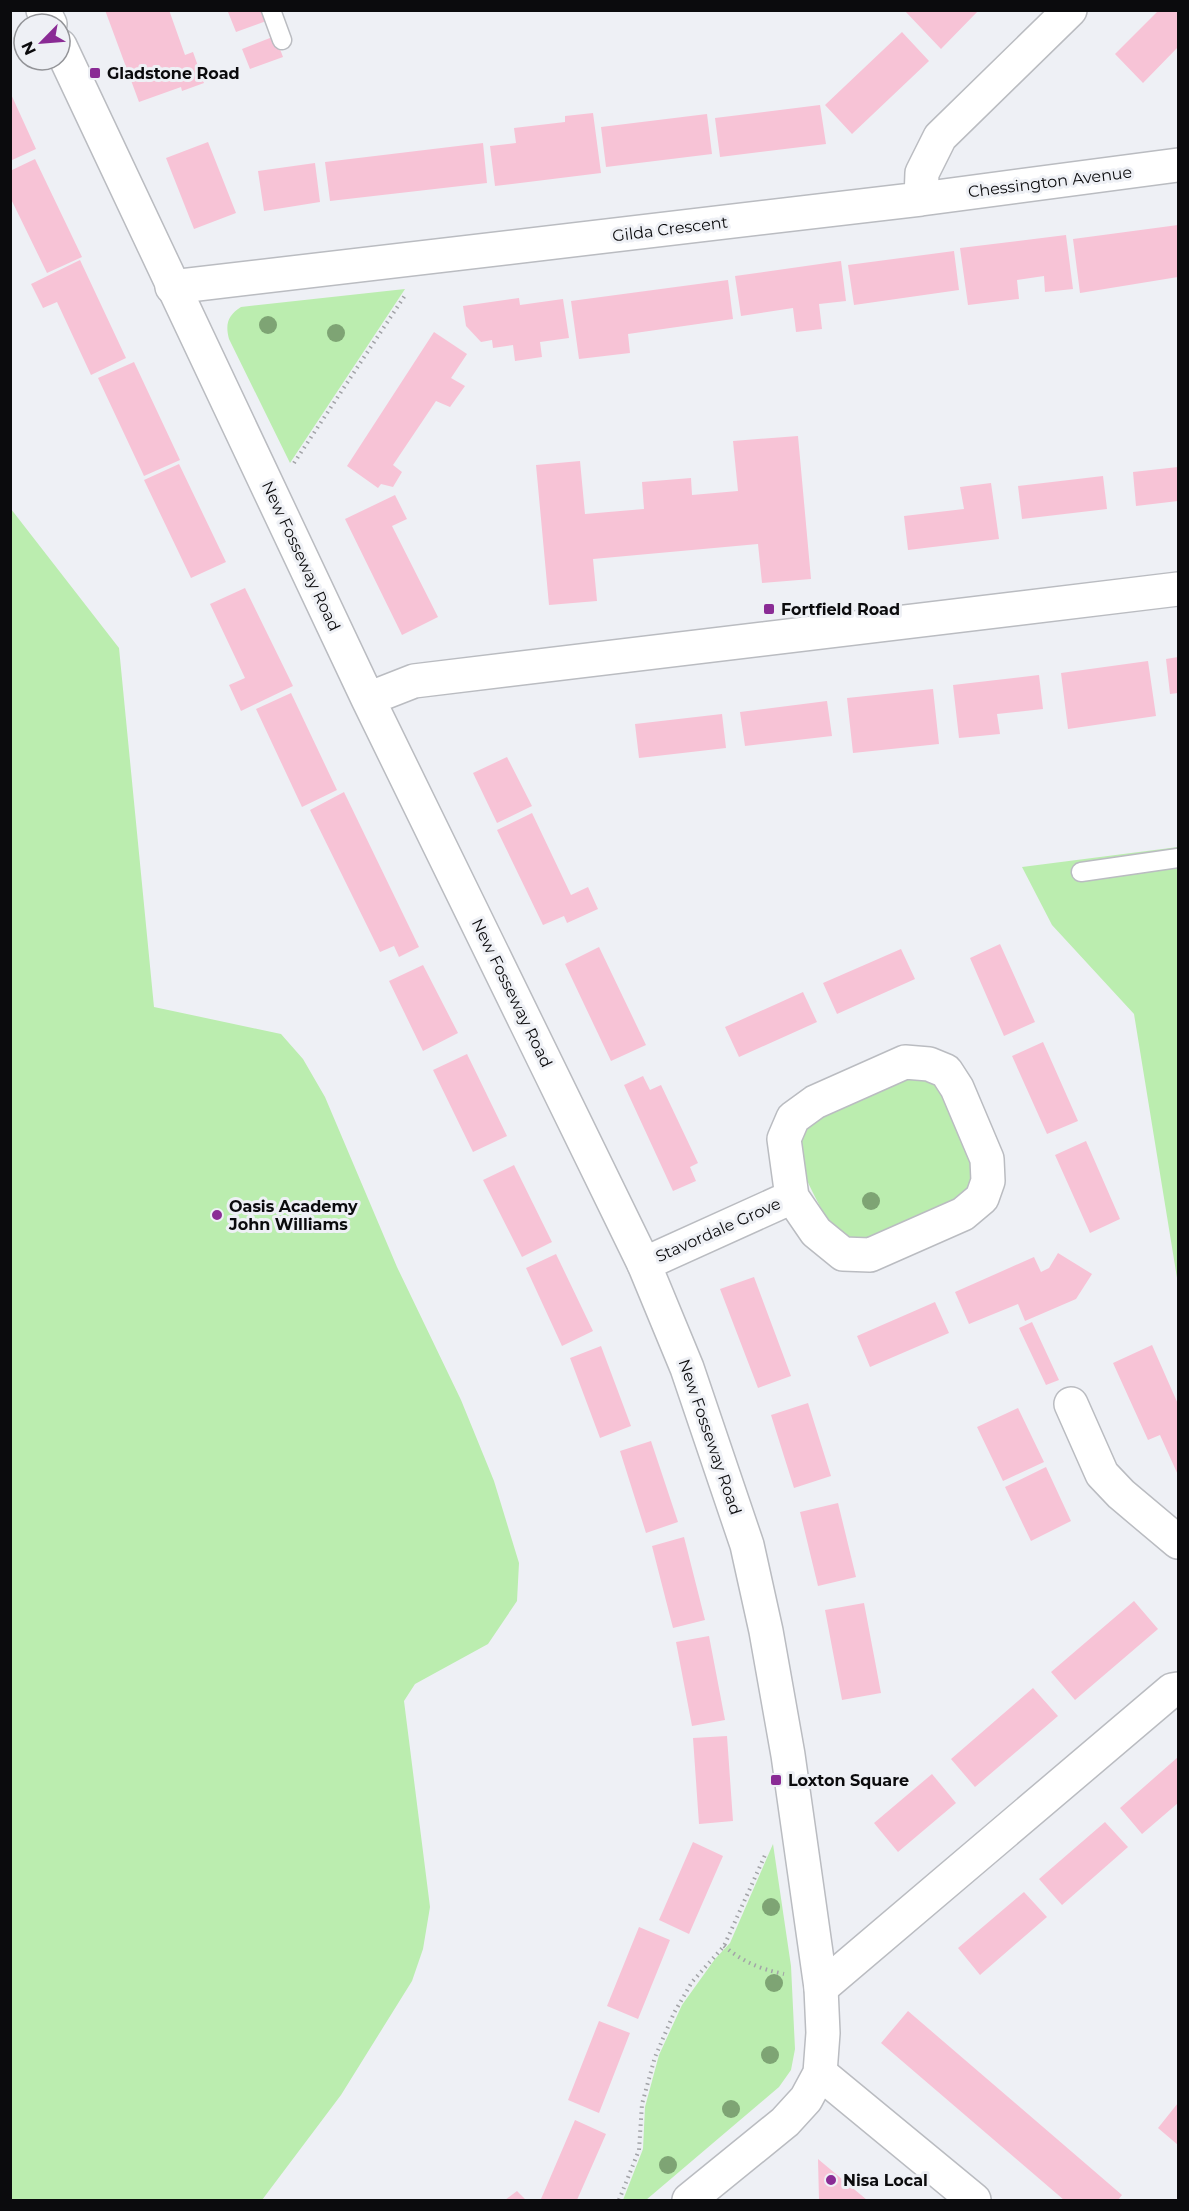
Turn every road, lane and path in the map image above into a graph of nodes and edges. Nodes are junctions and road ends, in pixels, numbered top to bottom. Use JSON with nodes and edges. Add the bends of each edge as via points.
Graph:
{"nodes":[{"id":1,"x":271,"y":10,"type":"edge"},
{"id":2,"x":1070,"y":10,"type":"edge"},
{"id":3,"x":282,"y":40,"type":"dead end"},
{"id":4,"x":72,"y":72,"type":"edge"},
{"id":5,"x":1179,"y":165,"type":"edge"},
{"id":6,"x":921,"y":199,"type":"junction"},
{"id":7,"x":430,"y":256,"type":"junction"},
{"id":8,"x":172,"y":287,"type":"junction"},
{"id":9,"x":273,"y":496,"type":"junction"},
{"id":10,"x":1179,"y":589,"type":"edge"},
{"id":11,"x":368,"y":699,"type":"junction"},
{"id":12,"x":1179,"y":858,"type":"edge"},
{"id":13,"x":1081,"y":872,"type":"dead end"},
{"id":14,"x":792,"y":1197,"type":"junction"},
{"id":15,"x":644,"y":1264,"type":"junction"},
{"id":16,"x":1071,"y":1404,"type":"dead end"},
{"id":17,"x":1179,"y":1542,"type":"edge"},
{"id":18,"x":1179,"y":1689,"type":"edge"},
{"id":19,"x":797,"y":1828,"type":"junction"},
{"id":20,"x":724,"y":1946,"type":"junction"},
{"id":21,"x":820,"y":1981,"type":"junction"},
{"id":22,"x":820,"y":2073,"type":"junction"},
{"id":23,"x":619,"y":2200,"type":"edge"},
{"id":24,"x":689,"y":2200,"type":"edge"},
{"id":25,"x":974,"y":2200,"type":"edge"}],
"edges":[{"from":1,"to":3,"type":"lane"},
{"from":2,"to":6,"type":"street","via":[[940,137],[922,173]]},
{"from":4,"to":8,"type":"street","name":"New Fosseway Road"},
{"from":5,"to":6,"type":"street","name":"Chessington Avenue"},
{"from":6,"to":7,"type":"street","name":"Gilda Crescent"},
{"from":7,"to":8,"type":"street","name":"Gilda Crescent"},
{"from":7,"to":9,"type":"path"},
{"from":8,"to":9,"type":"street","name":"New Fosseway Road"},
{"from":9,"to":11,"type":"street","name":"New Fosseway Road"},
{"from":10,"to":11,"type":"street","via":[[414,681]]},
{"from":11,"to":15,"type":"street","name":"New Fosseway Road"},
{"from":12,"to":13,"type":"lane"},
{"from":14,"to":14,"type":"street","name":"Stavordale Grove","via":[[784,1139],[793,1118],[815,1102],[904,1062],[929,1064],[946,1071],[987,1159],[982,1198],[963,1214],[870,1255],[843,1254],[816,1232]]},
{"from":14,"to":15,"type":"street","name":"Stavordale Grove"},
{"from":15,"to":19,"type":"street","name":"New Fosseway Road","via":[[687,1368],[747,1545],[786,1743]]},
{"from":16,"to":17,"type":"street","via":[[1102,1474]]},
{"from":18,"to":21,"type":"street","via":[[1172,1690]]},
{"from":19,"to":20,"type":"path","via":[[773,1838]]},
{"from":19,"to":21,"type":"street","name":"New Fosseway Road"},
{"from":20,"to":21,"type":"path","via":[[759,1969]]},
{"from":20,"to":23,"type":"path","via":[[692,1982],[655,2057],[642,2104],[639,2150]]},
{"from":21,"to":22,"type":"street","name":"New Fosseway Road"},
{"from":22,"to":24,"type":"street","via":[[806,2099],[785,2122]]},
{"from":22,"to":25,"type":"street"}]}
